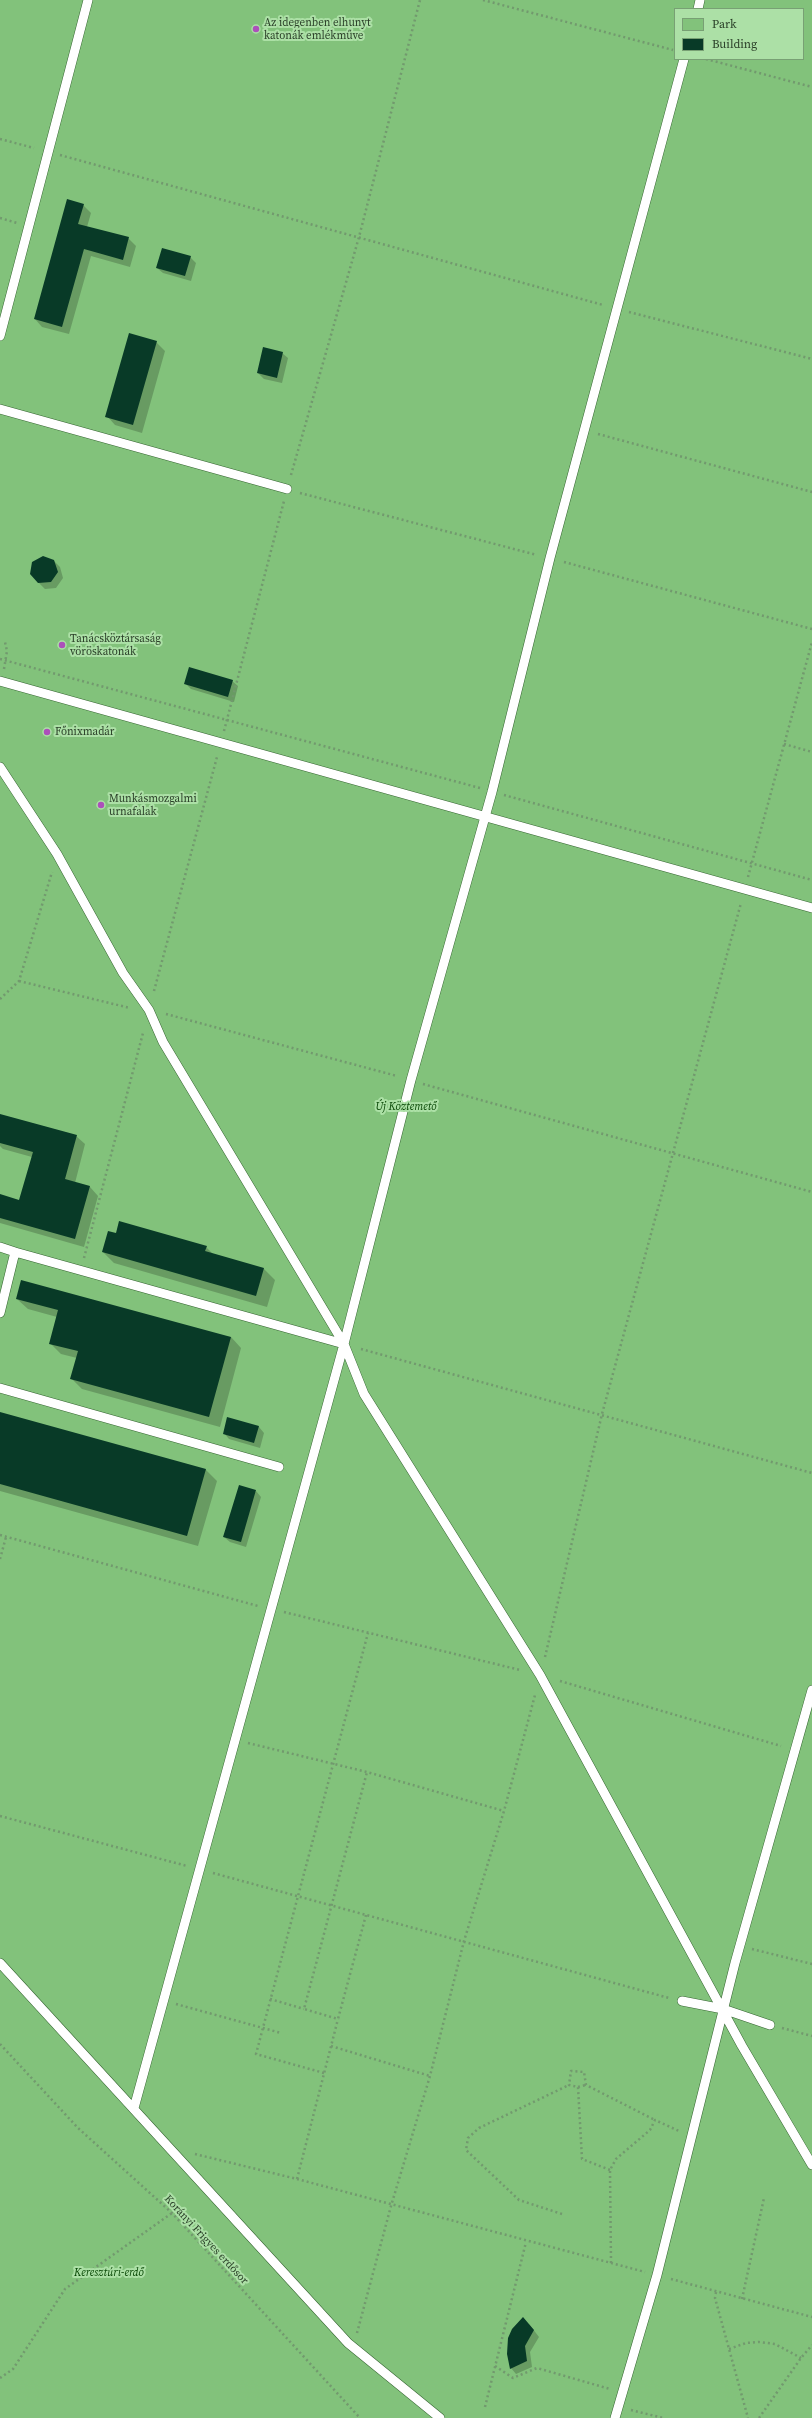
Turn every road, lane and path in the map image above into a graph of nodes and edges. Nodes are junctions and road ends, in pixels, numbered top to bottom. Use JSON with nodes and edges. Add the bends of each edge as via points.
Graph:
{"nodes":[{"id":1,"x":88,"y":0,"type":"edge"},
{"id":2,"x":420,"y":0,"type":"edge"},
{"id":3,"x":483,"y":0,"type":"edge"},
{"id":4,"x":674,"y":51,"type":"edge"},
{"id":5,"x":684,"y":60,"type":"edge"},
{"id":6,"x":710,"y":60,"type":"edge"},
{"id":7,"x":812,"y":87,"type":"edge"},
{"id":8,"x":0,"y":139,"type":"edge"},
{"id":9,"x":48,"y":152,"type":"junction"},
{"id":10,"x":359,"y":237,"type":"junction"},
{"id":11,"x":617,"y":309,"type":"junction"},
{"id":12,"x":0,"y":336,"type":"edge"},
{"id":13,"x":812,"y":359,"type":"edge"},
{"id":14,"x":0,"y":409,"type":"edge"},
{"id":15,"x":584,"y":431,"type":"junction"},
{"id":16,"x":287,"y":489,"type":"junction"},
{"id":17,"x":812,"y":492,"type":"edge"},
{"id":18,"x":5,"y":642,"type":"dead end"},
{"id":19,"x":812,"y":642,"type":"edge"},
{"id":20,"x":0,"y":659,"type":"edge"},
{"id":21,"x":6,"y":660,"type":"junction"},
{"id":22,"x":0,"y":681,"type":"edge"},
{"id":23,"x":227,"y":720,"type":"junction"},
{"id":24,"x":221,"y":744,"type":"junction"},
{"id":25,"x":784,"y":744,"type":"junction"},
{"id":26,"x":812,"y":752,"type":"edge"},
{"id":27,"x":0,"y":767,"type":"edge"},
{"id":28,"x":492,"y":792,"type":"junction"},
{"id":29,"x":486,"y":816,"type":"junction"},
{"id":30,"x":57,"y":854,"type":"junction"},
{"id":31,"x":751,"y":865,"type":"junction"},
{"id":32,"x":812,"y":880,"type":"edge"},
{"id":33,"x":745,"y":889,"type":"junction"},
{"id":34,"x":812,"y":908,"type":"edge"},
{"id":35,"x":19,"y":981,"type":"junction"},
{"id":36,"x":0,"y":999,"type":"edge"},
{"id":37,"x":149,"y":1010,"type":"junction"},
{"id":38,"x":411,"y":1080,"type":"junction"},
{"id":39,"x":673,"y":1154,"type":"junction"},
{"id":40,"x":812,"y":1192,"type":"edge"},
{"id":41,"x":0,"y":1247,"type":"edge"},
{"id":42,"x":15,"y":1252,"type":"junction"},
{"id":43,"x":81,"y":1268,"type":"junction"},
{"id":44,"x":0,"y":1313,"type":"edge"},
{"id":45,"x":344,"y":1344,"type":"junction"},
{"id":46,"x":0,"y":1388,"type":"edge"},
{"id":47,"x":602,"y":1414,"type":"junction"},
{"id":48,"x":279,"y":1467,"type":"dead end"},
{"id":49,"x":812,"y":1473,"type":"edge"},
{"id":50,"x":0,"y":1535,"type":"edge"},
{"id":51,"x":6,"y":1537,"type":"junction"},
{"id":52,"x":0,"y":1559,"type":"edge"},
{"id":53,"x":270,"y":1609,"type":"junction"},
{"id":54,"x":368,"y":1633,"type":"junction"},
{"id":55,"x":540,"y":1675,"type":"junction"},
{"id":56,"x":812,"y":1690,"type":"edge"},
{"id":57,"x":236,"y":1740,"type":"junction"},
{"id":58,"x":795,"y":1750,"type":"junction"},
{"id":59,"x":333,"y":1764,"type":"junction"},
{"id":60,"x":367,"y":1772,"type":"junction"},
{"id":61,"x":504,"y":1811,"type":"junction"},
{"id":62,"x":0,"y":1816,"type":"edge"},
{"id":63,"x":201,"y":1870,"type":"junction"},
{"id":64,"x":297,"y":1897,"type":"junction"},
{"id":65,"x":332,"y":1906,"type":"junction"},
{"id":66,"x":366,"y":1915,"type":"junction"},
{"id":67,"x":464,"y":1941,"type":"junction"},
{"id":68,"x":740,"y":1946,"type":"junction"},
{"id":69,"x":0,"y":1963,"type":"edge"},
{"id":70,"x":812,"y":1964,"type":"edge"},
{"id":71,"x":270,"y":1999,"type":"junction"},
{"id":72,"x":164,"y":2001,"type":"junction"},
{"id":73,"x":682,"y":2001,"type":"joint"},
{"id":74,"x":304,"y":2009,"type":"junction"},
{"id":75,"x":723,"y":2009,"type":"junction"},
{"id":76,"x":338,"y":2019,"type":"junction"},
{"id":77,"x":770,"y":2025,"type":"joint"},
{"id":78,"x":262,"y":2028,"type":"junction"},
{"id":79,"x":281,"y":2033,"type":"dead end"},
{"id":80,"x":812,"y":2036,"type":"edge"},
{"id":81,"x":0,"y":2044,"type":"edge"},
{"id":82,"x":330,"y":2046,"type":"junction"},
{"id":83,"x":324,"y":2073,"type":"junction"},
{"id":84,"x":430,"y":2076,"type":"junction"},
{"id":85,"x":569,"y":2085,"type":"junction"},
{"id":86,"x":586,"y":2085,"type":"junction"},
{"id":87,"x":578,"y":2087,"type":"junction"},
{"id":88,"x":134,"y":2108,"type":"junction"},
{"id":89,"x":655,"y":2120,"type":"junction"},
{"id":90,"x":692,"y":2134,"type":"junction"},
{"id":91,"x":171,"y":2149,"type":"junction"},
{"id":92,"x":812,"y":2165,"type":"edge"},
{"id":93,"x":610,"y":2170,"type":"junction"},
{"id":94,"x":297,"y":2179,"type":"junction"},
{"id":95,"x":764,"y":2198,"type":"dead end"},
{"id":96,"x":391,"y":2206,"type":"junction"},
{"id":97,"x":172,"y":2213,"type":"junction"},
{"id":98,"x":562,"y":2214,"type":"dead end"},
{"id":99,"x":526,"y":2242,"type":"junction"},
{"id":100,"x":610,"y":2263,"type":"junction"},
{"id":101,"x":657,"y":2275,"type":"junction"},
{"id":102,"x":716,"y":2292,"type":"junction"},
{"id":103,"x":742,"y":2299,"type":"junction"},
{"id":104,"x":812,"y":2317,"type":"edge"},
{"id":105,"x":348,"y":2343,"type":"junction"},
{"id":106,"x":812,"y":2345,"type":"edge"},
{"id":107,"x":729,"y":2349,"type":"junction"},
{"id":108,"x":801,"y":2358,"type":"junction"},
{"id":109,"x":495,"y":2366,"type":"junction"},
{"id":110,"x":0,"y":2378,"type":"edge"},
{"id":111,"x":622,"y":2393,"type":"junction"},
{"id":112,"x":485,"y":2407,"type":"dead end"},
{"id":113,"x":618,"y":2407,"type":"junction"},
{"id":114,"x":360,"y":2418,"type":"edge"},
{"id":115,"x":440,"y":2418,"type":"edge"},
{"id":116,"x":615,"y":2418,"type":"edge"},
{"id":117,"x":663,"y":2418,"type":"edge"},
{"id":118,"x":748,"y":2418,"type":"edge"},
{"id":119,"x":759,"y":2418,"type":"edge"}],
"edges":[{"from":1,"to":9,"type":"lane"},
{"from":2,"to":10,"type":"path"},
{"from":3,"to":4,"type":"path"},
{"from":5,"to":11,"type":"lane"},
{"from":6,"to":7,"type":"path"},
{"from":8,"to":9,"type":"path"},
{"from":9,"to":10,"type":"path"},
{"from":9,"to":12,"type":"lane"},
{"from":10,"to":11,"type":"path"},
{"from":10,"to":16,"type":"path"},
{"from":11,"to":13,"type":"path"},
{"from":11,"to":15,"type":"lane"},
{"from":14,"to":16,"type":"lane"},
{"from":15,"to":17,"type":"path"},
{"from":15,"to":28,"type":"lane"},
{"from":16,"to":23,"type":"path"},
{"from":18,"to":21,"type":"path"},
{"from":19,"to":25,"type":"path"},
{"from":20,"to":21,"type":"path"},
{"from":21,"to":22,"type":"path"},
{"from":21,"to":23,"type":"path"},
{"from":22,"to":24,"type":"lane"},
{"from":23,"to":24,"type":"path"},
{"from":23,"to":28,"type":"path"},
{"from":24,"to":29,"type":"lane"},
{"from":24,"to":37,"type":"path"},
{"from":25,"to":26,"type":"path"},
{"from":25,"to":31,"type":"path"},
{"from":27,"to":30,"type":"lane"},
{"from":28,"to":29,"type":"lane"},
{"from":28,"to":31,"type":"path"},
{"from":29,"to":33,"type":"lane"},
{"from":29,"to":38,"type":"lane"},
{"from":30,"to":35,"type":"path"},
{"from":30,"to":37,"type":"lane","via":[[123,974]]},
{"from":31,"to":32,"type":"path"},
{"from":31,"to":33,"type":"path"},
{"from":33,"to":34,"type":"lane"},
{"from":33,"to":39,"type":"path"},
{"from":35,"to":36,"type":"path"},
{"from":35,"to":37,"type":"path","via":[[128,1008]]},
{"from":37,"to":38,"type":"path"},
{"from":37,"to":43,"type":"path"},
{"from":37,"to":45,"type":"lane","via":[[163,1042]]},
{"from":38,"to":39,"type":"path"},
{"from":38,"to":45,"type":"lane"},
{"from":39,"to":40,"type":"path"},
{"from":39,"to":47,"type":"path"},
{"from":41,"to":42,"type":"lane"},
{"from":42,"to":43,"type":"lane"},
{"from":42,"to":44,"type":"lane"},
{"from":43,"to":45,"type":"lane"},
{"from":45,"to":47,"type":"path"},
{"from":45,"to":53,"type":"lane"},
{"from":45,"to":55,"type":"lane","via":[[364,1394]]},
{"from":46,"to":48,"type":"lane"},
{"from":47,"to":49,"type":"path"},
{"from":47,"to":55,"type":"path"},
{"from":50,"to":51,"type":"path"},
{"from":51,"to":52,"type":"path"},
{"from":51,"to":53,"type":"path"},
{"from":53,"to":54,"type":"path"},
{"from":53,"to":57,"type":"lane"},
{"from":54,"to":55,"type":"path"},
{"from":54,"to":59,"type":"path"},
{"from":55,"to":58,"type":"path"},
{"from":55,"to":61,"type":"path"},
{"from":55,"to":75,"type":"lane"},
{"from":56,"to":58,"type":"lane"},
{"from":57,"to":59,"type":"path"},
{"from":57,"to":63,"type":"lane"},
{"from":58,"to":68,"type":"lane"},
{"from":59,"to":60,"type":"path"},
{"from":59,"to":64,"type":"path"},
{"from":60,"to":61,"type":"path"},
{"from":60,"to":65,"type":"path"},
{"from":61,"to":67,"type":"path"},
{"from":62,"to":63,"type":"path"},
{"from":63,"to":64,"type":"path"},
{"from":63,"to":72,"type":"lane"},
{"from":64,"to":65,"type":"path"},
{"from":64,"to":71,"type":"path"},
{"from":65,"to":66,"type":"path"},
{"from":65,"to":74,"type":"path"},
{"from":66,"to":67,"type":"path"},
{"from":66,"to":76,"type":"path"},
{"from":67,"to":73,"type":"path"},
{"from":67,"to":84,"type":"path"},
{"from":68,"to":70,"type":"path"},
{"from":68,"to":75,"type":"lane"},
{"from":69,"to":88,"type":"lane"},
{"from":71,"to":74,"type":"path"},
{"from":71,"to":78,"type":"path"},
{"from":72,"to":78,"type":"path"},
{"from":72,"to":88,"type":"lane"},
{"from":73,"to":75,"type":"lane"},
{"from":74,"to":76,"type":"path"},
{"from":75,"to":77,"type":"lane"},
{"from":75,"to":90,"type":"lane"},
{"from":75,"to":92,"type":"lane"},
{"from":76,"to":82,"type":"path"},
{"from":77,"to":80,"type":"path"},
{"from":78,"to":79,"type":"path"},
{"from":78,"to":83,"type":"path","via":[[256,2054]]},
{"from":81,"to":97,"type":"path","name":"Korányi Frigyes erdősor","via":[[78,2128]]},
{"from":82,"to":83,"type":"path"},
{"from":82,"to":84,"type":"path"},
{"from":83,"to":94,"type":"path"},
{"from":84,"to":96,"type":"path"},
{"from":85,"to":86,"type":"path","via":[[571,2071],[584,2072]]},
{"from":85,"to":87,"type":"path"},
{"from":85,"to":98,"type":"path","via":[[479,2128],[468,2138],[466,2150],[519,2200]]},
{"from":86,"to":87,"type":"path"},
{"from":86,"to":89,"type":"path"},
{"from":87,"to":93,"type":"path","via":[[582,2158]]},
{"from":88,"to":91,"type":"lane"},
{"from":89,"to":90,"type":"path"},
{"from":89,"to":93,"type":"path","via":[[650,2130],[616,2159]]},
{"from":90,"to":101,"type":"lane"},
{"from":91,"to":94,"type":"path"},
{"from":91,"to":105,"type":"lane"},
{"from":93,"to":100,"type":"path"},
{"from":94,"to":96,"type":"path"},
{"from":95,"to":103,"type":"path"},
{"from":96,"to":99,"type":"path"},
{"from":96,"to":105,"type":"path","via":[[358,2331]]},
{"from":97,"to":110,"type":"path","via":[[65,2289],[13,2369]]},
{"from":97,"to":114,"type":"path","name":"Korányi Frigyes erdősor"},
{"from":99,"to":100,"type":"path"},
{"from":99,"to":109,"type":"path"},
{"from":100,"to":101,"type":"path"},
{"from":101,"to":102,"type":"path"},
{"from":101,"to":111,"type":"lane"},
{"from":102,"to":103,"type":"path"},
{"from":102,"to":107,"type":"path","via":[[715,2298]]},
{"from":103,"to":104,"type":"path"},
{"from":105,"to":115,"type":"lane"},
{"from":106,"to":108,"type":"path"},
{"from":107,"to":108,"type":"path","via":[[759,2342],[775,2344]]},
{"from":107,"to":118,"type":"path"},
{"from":108,"to":119,"type":"path"},
{"from":109,"to":111,"type":"path","via":[[513,2378],[537,2368]]},
{"from":109,"to":112,"type":"path"},
{"from":111,"to":113,"type":"lane"},
{"from":113,"to":116,"type":"lane"},
{"from":113,"to":117,"type":"path"}]}
